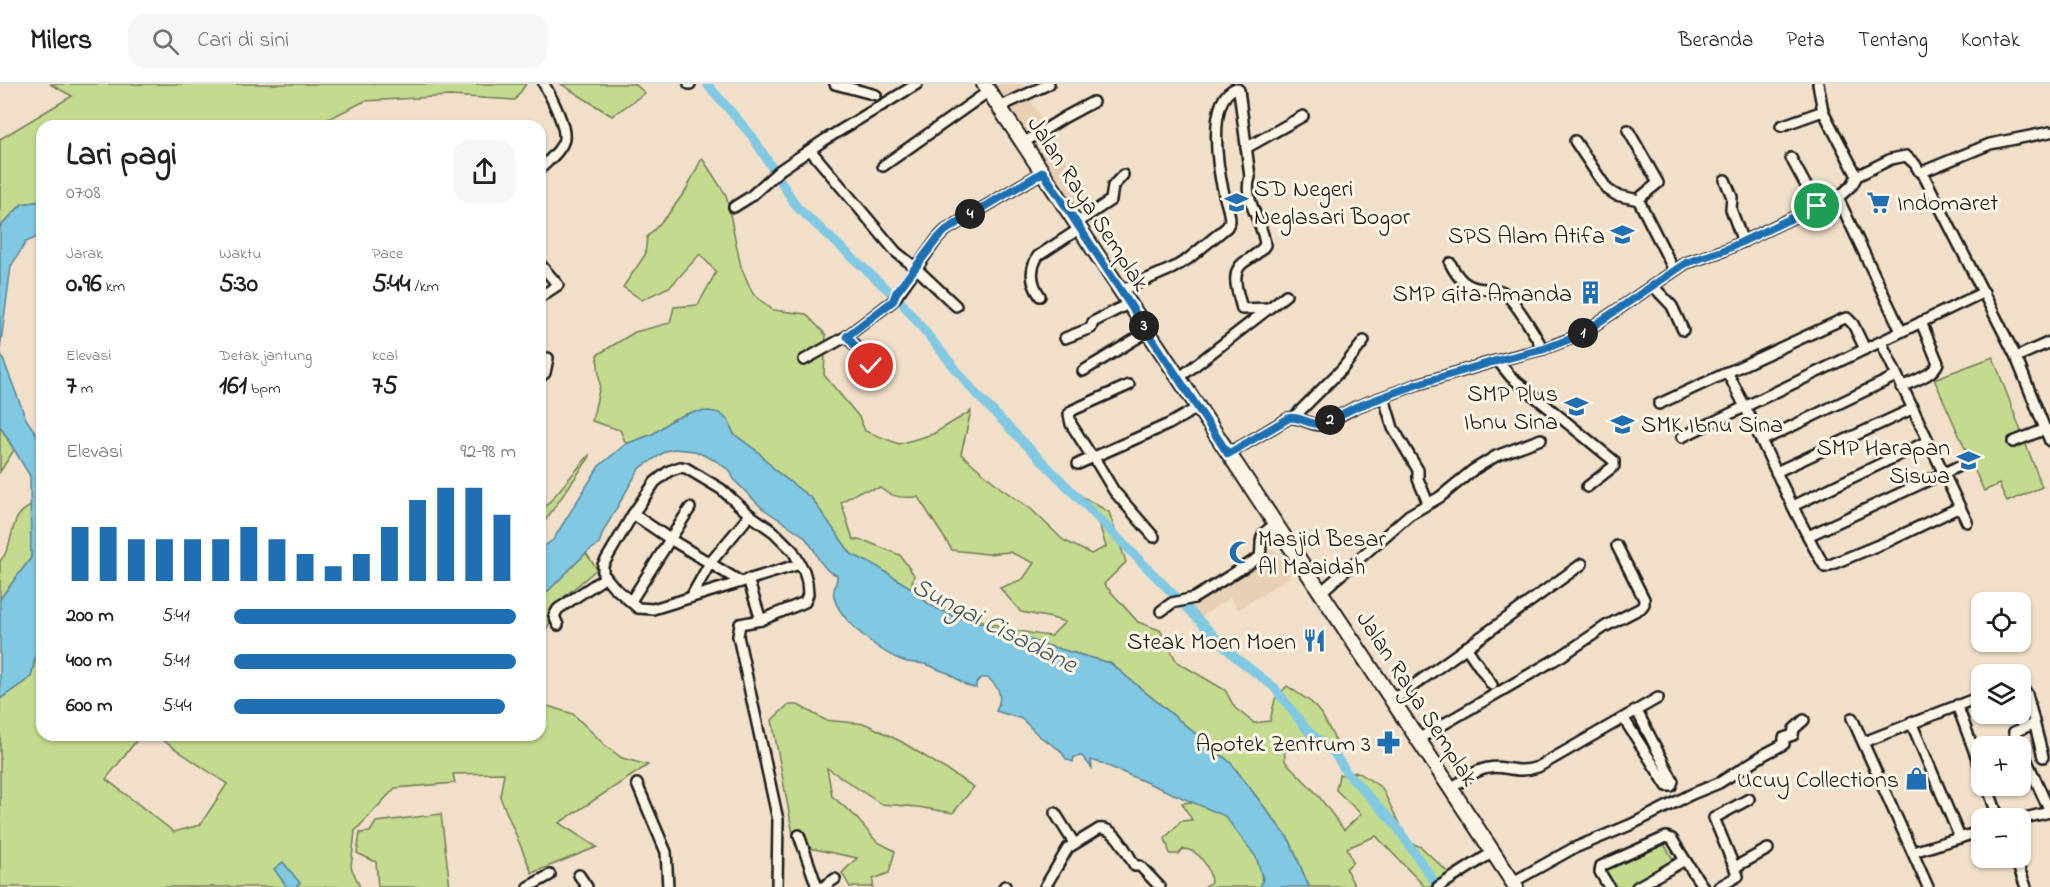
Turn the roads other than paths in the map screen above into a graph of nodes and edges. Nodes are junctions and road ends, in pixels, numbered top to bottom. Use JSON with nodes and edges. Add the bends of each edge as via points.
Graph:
{"nodes":[{"id":1,"x":544,"y":84,"type":"edge"},
{"id":2,"x":835,"y":84,"type":"edge"},
{"id":3,"x":917,"y":84,"type":"edge"},
{"id":4,"x":1049,"y":84,"type":"edge"},
{"id":5,"x":1818,"y":84,"type":"edge"},
{"id":6,"x":986,"y":88,"type":"edge"},
{"id":7,"x":876,"y":95,"type":"dead end"},
{"id":8,"x":1093,"y":102,"type":"dead end"},
{"id":9,"x":999,"y":107,"type":"junction"},
{"id":10,"x":1823,"y":111,"type":"junction"},
{"id":11,"x":1303,"y":116,"type":"dead end"},
{"id":12,"x":1781,"y":126,"type":"dead end"},
{"id":13,"x":1628,"y":130,"type":"dead end"},
{"id":14,"x":2050,"y":132,"type":"edge"},
{"id":15,"x":1575,"y":141,"type":"dead end"},
{"id":16,"x":1023,"y":143,"type":"junction"},
{"id":17,"x":1246,"y":148,"type":"junction"},
{"id":18,"x":811,"y":151,"type":"junction"},
{"id":19,"x":1791,"y":158,"type":"dead end"},
{"id":20,"x":546,"y":163,"type":"edge"},
{"id":21,"x":883,"y":166,"type":"dead end"},
{"id":22,"x":1043,"y":172,"type":"junction"},
{"id":23,"x":1922,"y":172,"type":"junction"},
{"id":24,"x":1123,"y":175,"type":"dead end"},
{"id":25,"x":1857,"y":176,"type":"junction"},
{"id":26,"x":1725,"y":180,"type":"dead end"},
{"id":27,"x":1838,"y":198,"type":"junction"},
{"id":28,"x":1638,"y":200,"type":"junction"},
{"id":29,"x":1817,"y":206,"type":"junction"},
{"id":30,"x":734,"y":207,"type":"dead end"},
{"id":31,"x":1077,"y":226,"type":"junction"},
{"id":32,"x":1743,"y":242,"type":"junction"},
{"id":33,"x":1450,"y":263,"type":"dead end"},
{"id":34,"x":916,"y":268,"type":"junction"},
{"id":35,"x":1674,"y":270,"type":"junction"},
{"id":36,"x":546,"y":271,"type":"edge"},
{"id":37,"x":1653,"y":286,"type":"junction"},
{"id":38,"x":1120,"y":291,"type":"junction"},
{"id":39,"x":1984,"y":292,"type":"junction"},
{"id":40,"x":546,"y":293,"type":"edge"},
{"id":41,"x":1286,"y":295,"type":"dead end"},
{"id":42,"x":1040,"y":296,"type":"dead end"},
{"id":43,"x":1128,"y":304,"type":"junction"},
{"id":44,"x":956,"y":306,"type":"dead end"},
{"id":45,"x":1268,"y":308,"type":"junction"},
{"id":46,"x":1921,"y":322,"type":"junction"},
{"id":47,"x":1683,"y":330,"type":"dead end"},
{"id":48,"x":1901,"y":331,"type":"junction"},
{"id":49,"x":1147,"y":332,"type":"junction"},
{"id":50,"x":847,"y":336,"type":"junction"},
{"id":51,"x":1065,"y":339,"type":"dead end"},
{"id":52,"x":1364,"y":341,"type":"dead end"},
{"id":53,"x":1881,"y":342,"type":"junction"},
{"id":54,"x":2050,"y":342,"type":"edge"},
{"id":55,"x":1544,"y":349,"type":"junction"},
{"id":56,"x":1865,"y":350,"type":"junction"},
{"id":57,"x":2016,"y":357,"type":"junction"},
{"id":58,"x":548,"y":358,"type":"dead end"},
{"id":59,"x":804,"y":360,"type":"dead end"},
{"id":60,"x":1498,"y":361,"type":"junction"},
{"id":61,"x":871,"y":366,"type":"dead end"},
{"id":62,"x":1083,"y":371,"type":"dead end"},
{"id":63,"x":1726,"y":372,"type":"junction"},
{"id":64,"x":546,"y":373,"type":"edge"},
{"id":65,"x":1896,"y":376,"type":"junction"},
{"id":66,"x":1179,"y":378,"type":"junction"},
{"id":67,"x":1129,"y":385,"type":"dead end"},
{"id":68,"x":1901,"y":387,"type":"junction"},
{"id":69,"x":1384,"y":398,"type":"junction"},
{"id":70,"x":1659,"y":405,"type":"dead end"},
{"id":71,"x":1745,"y":406,"type":"junction"},
{"id":72,"x":1199,"y":407,"type":"junction"},
{"id":73,"x":2050,"y":408,"type":"edge"},
{"id":74,"x":1912,"y":409,"type":"junction"},
{"id":75,"x":2039,"y":412,"type":"junction"},
{"id":76,"x":1294,"y":417,"type":"junction"},
{"id":77,"x":2046,"y":429,"type":"junction"},
{"id":78,"x":1682,"y":436,"type":"dead end"},
{"id":79,"x":1541,"y":439,"type":"dead end"},
{"id":80,"x":1761,"y":441,"type":"junction"},
{"id":81,"x":1928,"y":441,"type":"junction"},
{"id":82,"x":2050,"y":441,"type":"edge"},
{"id":83,"x":2013,"y":442,"type":"dead end"},
{"id":84,"x":1228,"y":454,"type":"junction"},
{"id":85,"x":1092,"y":456,"type":"junction"},
{"id":86,"x":1078,"y":464,"type":"dead end"},
{"id":87,"x":1957,"y":467,"type":"dead end"},
{"id":88,"x":1776,"y":472,"type":"junction"},
{"id":89,"x":1943,"y":473,"type":"junction"},
{"id":90,"x":1587,"y":487,"type":"dead end"},
{"id":91,"x":1428,"y":503,"type":"junction"},
{"id":92,"x":1793,"y":506,"type":"junction"},
{"id":93,"x":1960,"y":507,"type":"junction"},
{"id":94,"x":690,"y":508,"type":"dead end"},
{"id":95,"x":633,"y":514,"type":"junction"},
{"id":96,"x":750,"y":515,"type":"junction"},
{"id":97,"x":1967,"y":522,"type":"dead end"},
{"id":98,"x":1275,"y":525,"type":"junction"},
{"id":99,"x":1808,"y":536,"type":"junction"},
{"id":100,"x":1154,"y":537,"type":"dead end"},
{"id":101,"x":670,"y":539,"type":"junction"},
{"id":102,"x":1617,"y":546,"type":"dead end"},
{"id":103,"x":710,"y":563,"type":"junction"},
{"id":104,"x":800,"y":564,"type":"junction"},
{"id":105,"x":1582,"y":564,"type":"dead end"},
{"id":106,"x":606,"y":577,"type":"junction"},
{"id":107,"x":744,"y":580,"type":"junction"},
{"id":108,"x":1321,"y":592,"type":"junction"},
{"id":109,"x":691,"y":597,"type":"junction"},
{"id":110,"x":630,"y":601,"type":"junction"},
{"id":111,"x":1161,"y":611,"type":"dead end"},
{"id":112,"x":761,"y":620,"type":"junction"},
{"id":113,"x":558,"y":625,"type":"dead end"},
{"id":114,"x":1466,"y":647,"type":"junction"},
{"id":115,"x":1492,"y":685,"type":"dead end"},
{"id":116,"x":1658,"y":698,"type":"dead end"},
{"id":117,"x":1971,"y":700,"type":"edge"},
{"id":118,"x":1392,"y":701,"type":"junction"},
{"id":119,"x":1957,"y":705,"type":"junction"},
{"id":120,"x":1637,"y":711,"type":"junction"},
{"id":121,"x":2031,"y":714,"type":"edge"},
{"id":122,"x":1852,"y":718,"type":"dead end"},
{"id":123,"x":1624,"y":719,"type":"junction"},
{"id":124,"x":1804,"y":720,"type":"dead end"},
{"id":125,"x":1911,"y":722,"type":"junction"},
{"id":126,"x":2033,"y":724,"type":"junction"},
{"id":127,"x":2016,"y":736,"type":"edge"},
{"id":128,"x":1418,"y":739,"type":"junction"},
{"id":129,"x":1864,"y":742,"type":"junction"},
{"id":130,"x":1971,"y":743,"type":"edge"},
{"id":131,"x":2046,"y":756,"type":"edge"},
{"id":132,"x":2031,"y":762,"type":"edge"},
{"id":133,"x":2031,"y":770,"type":"edge"},
{"id":134,"x":637,"y":784,"type":"dead end"},
{"id":135,"x":1450,"y":789,"type":"junction"},
{"id":136,"x":1749,"y":799,"type":"dead end"},
{"id":137,"x":2050,"y":812,"type":"edge"},
{"id":138,"x":1055,"y":813,"type":"dead end"},
{"id":139,"x":2031,"y":816,"type":"edge"},
{"id":140,"x":1971,"y":834,"type":"edge"},
{"id":141,"x":799,"y":835,"type":"dead end"},
{"id":142,"x":1960,"y":838,"type":"junction"},
{"id":143,"x":1074,"y":843,"type":"junction"},
{"id":144,"x":1768,"y":849,"type":"dead end"},
{"id":145,"x":1493,"y":852,"type":"junction"},
{"id":146,"x":1913,"y":852,"type":"junction"},
{"id":147,"x":1685,"y":860,"type":"junction"},
{"id":148,"x":1735,"y":867,"type":"junction"},
{"id":149,"x":2019,"y":868,"type":"edge"},
{"id":150,"x":550,"y":875,"type":"dead end"},
{"id":151,"x":579,"y":875,"type":"dead end"},
{"id":152,"x":835,"y":879,"type":"dead end"},
{"id":153,"x":1441,"y":885,"type":"edge"},
{"id":154,"x":1515,"y":885,"type":"edge"},
{"id":155,"x":528,"y":887,"type":"edge"},
{"id":156,"x":587,"y":887,"type":"edge"},
{"id":157,"x":669,"y":887,"type":"edge"},
{"id":158,"x":777,"y":887,"type":"edge"},
{"id":159,"x":817,"y":887,"type":"edge"},
{"id":160,"x":823,"y":887,"type":"edge"},
{"id":161,"x":1045,"y":887,"type":"edge"},
{"id":162,"x":1160,"y":887,"type":"edge"},
{"id":163,"x":1609,"y":887,"type":"edge"},
{"id":164,"x":1637,"y":887,"type":"edge"},
{"id":165,"x":1703,"y":887,"type":"edge"},
{"id":166,"x":1719,"y":887,"type":"edge"},
{"id":167,"x":1928,"y":887,"type":"edge"},
{"id":168,"x":2026,"y":887,"type":"edge"}],
"edges":[{"from":1,"to":20,"type":"street","via":[[564,138]]},
{"from":2,"to":7,"type":"street"},
{"from":3,"to":18,"type":"street"},
{"from":4,"to":9,"type":"street"},
{"from":5,"to":10,"type":"street"},
{"from":6,"to":9,"type":"main road","name":"Jalan Raya Semplak"},
{"from":6,"to":21,"type":"street"},
{"from":8,"to":16,"type":"street"},
{"from":9,"to":16,"type":"main road","name":"Jalan Raya Semplak"},
{"from":10,"to":12,"type":"street"},
{"from":10,"to":25,"type":"street"},
{"from":11,"to":17,"type":"street"},
{"from":13,"to":28,"type":"street","via":[[1658,183]]},
{"from":14,"to":23,"type":"street","via":[[1990,144]]},
{"from":15,"to":28,"type":"street","via":[[1607,189]]},
{"from":16,"to":22,"type":"main road","name":"Jalan Raya Semplak"},
{"from":17,"to":38,"type":"street","via":[[1239,90],[1234,88],[1222,105],[1215,131],[1230,221],[1227,227],[1173,268]]},
{"from":17,"to":45,"type":"street","via":[[1250,197],[1265,245],[1240,266],[1235,280],[1242,309]]},
{"from":18,"to":30,"type":"street"},
{"from":18,"to":34,"type":"street","via":[[896,252]]},
{"from":19,"to":29,"type":"street"},
{"from":22,"to":31,"type":"main road","name":"Jalan Raya Semplak"},
{"from":22,"to":34,"type":"street","via":[[946,230]]},
{"from":23,"to":25,"type":"street","via":[[1906,156]]},
{"from":23,"to":39,"type":"street"},
{"from":24,"to":31,"type":"street","via":[[1113,186],[1111,200]]},
{"from":25,"to":27,"type":"street"},
{"from":26,"to":32,"type":"street"},
{"from":27,"to":29,"type":"street"},
{"from":27,"to":48,"type":"street"},
{"from":28,"to":35,"type":"street"},
{"from":29,"to":32,"type":"street"},
{"from":31,"to":38,"type":"main road","name":"Jalan Raya Semplak"},
{"from":31,"to":42,"type":"street","via":[[1035,260],[1033,286]]},
{"from":32,"to":35,"type":"street"},
{"from":33,"to":55,"type":"street","via":[[1461,282],[1505,294]]},
{"from":34,"to":44,"type":"street"},
{"from":34,"to":50,"type":"street","via":[[895,297]]},
{"from":35,"to":37,"type":"street"},
{"from":36,"to":40,"type":"street","via":[[558,285]]},
{"from":37,"to":47,"type":"street","via":[[1672,306]]},
{"from":37,"to":55,"type":"street","via":[[1580,335]]},
{"from":38,"to":43,"type":"main road","name":"Jalan Raya Semplak"},
{"from":39,"to":46,"type":"street"},
{"from":39,"to":57,"type":"street"},
{"from":41,"to":45,"type":"street"},
{"from":43,"to":49,"type":"main road","name":"Jalan Raya Semplak"},
{"from":43,"to":51,"type":"street","via":[[1093,322],[1091,328]]},
{"from":45,"to":66,"type":"street"},
{"from":46,"to":48,"type":"street"},
{"from":46,"to":68,"type":"street","via":[[1938,363],[1932,372]]},
{"from":48,"to":53,"type":"street"},
{"from":49,"to":62,"type":"street"},
{"from":49,"to":66,"type":"main road","name":"Jalan Raya Semplak"},
{"from":50,"to":59,"type":"street"},
{"from":50,"to":61,"type":"street"},
{"from":52,"to":76,"type":"street"},
{"from":53,"to":56,"type":"street"},
{"from":53,"to":65,"type":"street"},
{"from":54,"to":57,"type":"street"},
{"from":55,"to":60,"type":"street"},
{"from":56,"to":63,"type":"street","via":[[1847,318]]},
{"from":56,"to":71,"type":"street"},
{"from":57,"to":75,"type":"street"},
{"from":58,"to":64,"type":"street"},
{"from":60,"to":69,"type":"street"},
{"from":60,"to":90,"type":"street","via":[[1511,377],[1614,461],[1614,466]]},
{"from":63,"to":70,"type":"street"},
{"from":63,"to":71,"type":"street"},
{"from":65,"to":68,"type":"street"},
{"from":65,"to":80,"type":"street"},
{"from":66,"to":72,"type":"main road","name":"Jalan Raya Semplak"},
{"from":67,"to":85,"type":"street","via":[[1069,414],[1071,424]]},
{"from":68,"to":74,"type":"street"},
{"from":69,"to":76,"type":"street","via":[[1322,424]]},
{"from":69,"to":91,"type":"street","via":[[1393,428],[1418,470]]},
{"from":71,"to":78,"type":"street"},
{"from":71,"to":80,"type":"street"},
{"from":72,"to":84,"type":"main road","name":"Jalan Raya Semplak"},
{"from":72,"to":85,"type":"street"},
{"from":73,"to":75,"type":"street"},
{"from":74,"to":81,"type":"street"},
{"from":74,"to":88,"type":"street"},
{"from":75,"to":77,"type":"street"},
{"from":76,"to":84,"type":"street"},
{"from":77,"to":82,"type":"street"},
{"from":77,"to":83,"type":"street"},
{"from":79,"to":91,"type":"street","via":[[1496,456]]},
{"from":80,"to":88,"type":"street"},
{"from":81,"to":89,"type":"street"},
{"from":81,"to":92,"type":"street"},
{"from":84,"to":98,"type":"main road","name":"Jalan Raya Semplak"},
{"from":85,"to":86,"type":"street"},
{"from":85,"to":100,"type":"street","via":[[1114,490]]},
{"from":87,"to":89,"type":"street"},
{"from":88,"to":92,"type":"street"},
{"from":89,"to":93,"type":"street"},
{"from":89,"to":99,"type":"street"},
{"from":91,"to":108,"type":"street"},
{"from":92,"to":99,"type":"street"},
{"from":93,"to":97,"type":"street"},
{"from":93,"to":99,"type":"street","via":[[1826,567]]},
{"from":94,"to":101,"type":"street"},
{"from":95,"to":96,"type":"street","via":[[664,473],[680,467],[721,489]]},
{"from":95,"to":101,"type":"street"},
{"from":95,"to":106,"type":"street","via":[[603,565]]},
{"from":96,"to":103,"type":"street"},
{"from":96,"to":104,"type":"street","via":[[785,543]]},
{"from":98,"to":108,"type":"main road","name":"Jalan Raya Semplak"},
{"from":98,"to":111,"type":"street","via":[[1260,537],[1260,556],[1194,598],[1172,603]]},
{"from":101,"to":103,"type":"street"},
{"from":101,"to":110,"type":"street"},
{"from":102,"to":128,"type":"street","via":[[1644,600],[1641,608]]},
{"from":103,"to":107,"type":"street"},
{"from":103,"to":109,"type":"street"},
{"from":104,"to":107,"type":"street"},
{"from":104,"to":112,"type":"street","via":[[808,588],[805,602]]},
{"from":105,"to":114,"type":"street"},
{"from":106,"to":110,"type":"street"},
{"from":106,"to":113,"type":"street","via":[[558,609],[554,616]]},
{"from":107,"to":109,"type":"street"},
{"from":107,"to":112,"type":"street"},
{"from":108,"to":118,"type":"main road","name":"Jalan Raya Semplak"},
{"from":109,"to":110,"type":"street","via":[[653,609],[638,608]]},
{"from":112,"to":158,"type":"street","via":[[740,624],[738,636],[778,820]]},
{"from":114,"to":115,"type":"street"},
{"from":114,"to":118,"type":"street"},
{"from":116,"to":120,"type":"street"},
{"from":117,"to":119,"type":"street"},
{"from":118,"to":128,"type":"main road","name":"Jalan Raya Semplak"},
{"from":119,"to":125,"type":"street"},
{"from":119,"to":130,"type":"street"},
{"from":120,"to":123,"type":"street"},
{"from":120,"to":123,"type":"street","via":[[1673,781],[1671,786],[1667,786]]},
{"from":121,"to":126,"type":"street"},
{"from":122,"to":129,"type":"street"},
{"from":123,"to":135,"type":"street","via":[[1538,767],[1521,772],[1492,766]]},
{"from":124,"to":154,"type":"street","via":[[1793,735],[1784,738],[1784,744],[1719,783],[1572,849]]},
{"from":125,"to":129,"type":"street"},
{"from":125,"to":142,"type":"street"},
{"from":126,"to":127,"type":"street","via":[[2014,732]]},
{"from":126,"to":131,"type":"street"},
{"from":128,"to":135,"type":"main road","name":"Jalan Raya Semplak"},
{"from":129,"to":146,"type":"street"},
{"from":131,"to":132,"type":"street"},
{"from":133,"to":137,"type":"street"},
{"from":134,"to":157,"type":"street","via":[[666,852]]},
{"from":135,"to":145,"type":"main road","name":"Jalan Raya Semplak"},
{"from":136,"to":148,"type":"street","via":[[1712,814]]},
{"from":137,"to":139,"type":"street"},
{"from":138,"to":143,"type":"street"},
{"from":140,"to":142,"type":"street"},
{"from":141,"to":159,"type":"street"},
{"from":142,"to":146,"type":"street"},
{"from":143,"to":161,"type":"street"},
{"from":143,"to":162,"type":"street","via":[[1106,829],[1135,866],[1140,866]]},
{"from":144,"to":148,"type":"street"},
{"from":145,"to":153,"type":"street"},
{"from":145,"to":154,"type":"main road","name":"Jalan Raya Semplak"},
{"from":146,"to":167,"type":"street"},
{"from":147,"to":163,"type":"street","via":[[1672,838],[1666,837],[1601,866],[1600,872]]},
{"from":147,"to":164,"type":"street"},
{"from":147,"to":165,"type":"street"},
{"from":148,"to":166,"type":"street","via":[[1737,877]]},
{"from":149,"to":168,"type":"street"},
{"from":150,"to":155,"type":"street"},
{"from":151,"to":156,"type":"street"},
{"from":152,"to":160,"type":"street"}]}
